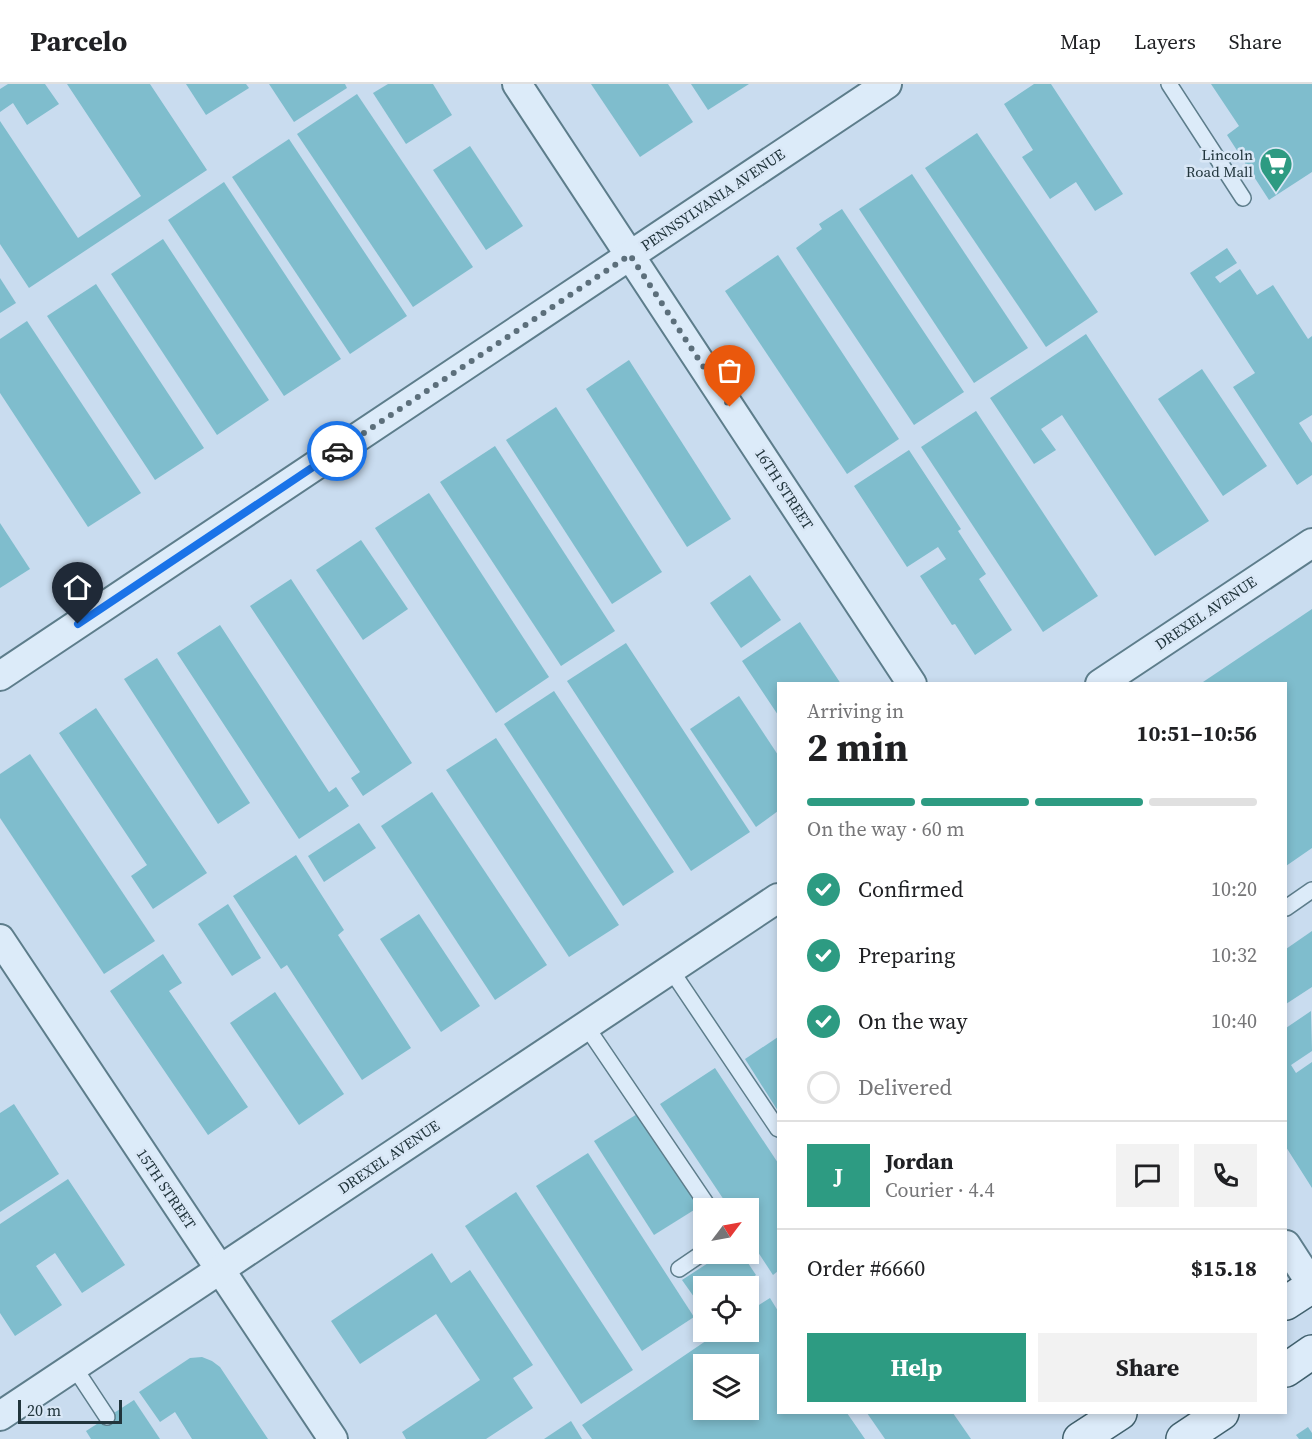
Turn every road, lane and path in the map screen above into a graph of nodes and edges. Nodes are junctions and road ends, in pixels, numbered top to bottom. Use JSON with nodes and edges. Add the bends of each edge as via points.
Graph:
{"nodes":[{"id":1,"x":517,"y":84,"type":"edge"},
{"id":2,"x":887,"y":84,"type":"edge"},
{"id":3,"x":1169,"y":84,"type":"edge"},
{"id":4,"x":1244,"y":198,"type":"dead end"},
{"id":5,"x":630,"y":255,"type":"junction"},
{"id":6,"x":1312,"y":543,"type":"edge"},
{"id":7,"x":0,"y":676,"type":"edge"},
{"id":8,"x":911,"y":682,"type":"edge"},
{"id":9,"x":1103,"y":682,"type":"edge"},
{"id":10,"x":1312,"y":890,"type":"edge"},
{"id":11,"x":777,"y":899,"type":"edge"},
{"id":12,"x":1287,"y":907,"type":"edge"},
{"id":13,"x":0,"y":939,"type":"edge"},
{"id":14,"x":671,"y":970,"type":"junction"},
{"id":15,"x":586,"y":1026,"type":"junction"},
{"id":16,"x":777,"y":1128,"type":"edge"},
{"id":17,"x":703,"y":1198,"type":"edge"},
{"id":18,"x":1287,"y":1247,"type":"edge"},
{"id":19,"x":693,"y":1259,"type":"edge"},
{"id":20,"x":679,"y":1269,"type":"dead end"},
{"id":21,"x":220,"y":1270,"type":"junction"},
{"id":22,"x":1312,"y":1285,"type":"edge"},
{"id":23,"x":1287,"y":1302,"type":"edge"},
{"id":24,"x":1312,"y":1352,"type":"edge"},
{"id":25,"x":74,"y":1367,"type":"junction"},
{"id":26,"x":1287,"y":1369,"type":"edge"},
{"id":27,"x":1118,"y":1414,"type":"edge"},
{"id":28,"x":1220,"y":1414,"type":"edge"},
{"id":29,"x":0,"y":1416,"type":"edge"},
{"id":30,"x":107,"y":1417,"type":"dead end"},
{"id":31,"x":333,"y":1439,"type":"edge"},
{"id":32,"x":1080,"y":1439,"type":"edge"},
{"id":33,"x":1183,"y":1439,"type":"edge"}],
"edges":[{"from":1,"to":5,"type":"street","name":"16TH STREET"},
{"from":2,"to":5,"type":"street","name":"PENNSYLVANIA AVENUE"},
{"from":3,"to":4,"type":"lane"},
{"from":5,"to":7,"type":"street","name":"PENNSYLVANIA AVENUE"},
{"from":5,"to":8,"type":"street","name":"16TH STREET"},
{"from":6,"to":9,"type":"street","name":"DREXEL AVENUE"},
{"from":10,"to":12,"type":"lane"},
{"from":11,"to":14,"type":"street","name":"DREXEL AVENUE"},
{"from":13,"to":21,"type":"street","name":"15TH STREET"},
{"from":14,"to":15,"type":"street","name":"DREXEL AVENUE"},
{"from":14,"to":16,"type":"lane"},
{"from":15,"to":17,"type":"lane"},
{"from":15,"to":21,"type":"street","name":"DREXEL AVENUE"},
{"from":18,"to":22,"type":"street"},
{"from":19,"to":20,"type":"lane"},
{"from":21,"to":25,"type":"street","name":"DREXEL AVENUE"},
{"from":21,"to":31,"type":"street","name":"15TH STREET"},
{"from":22,"to":23,"type":"main road"},
{"from":24,"to":26,"type":"main road"},
{"from":25,"to":29,"type":"street","name":"DREXEL AVENUE"},
{"from":25,"to":30,"type":"lane"},
{"from":27,"to":32,"type":"main road"},
{"from":28,"to":33,"type":"main road"}]}
